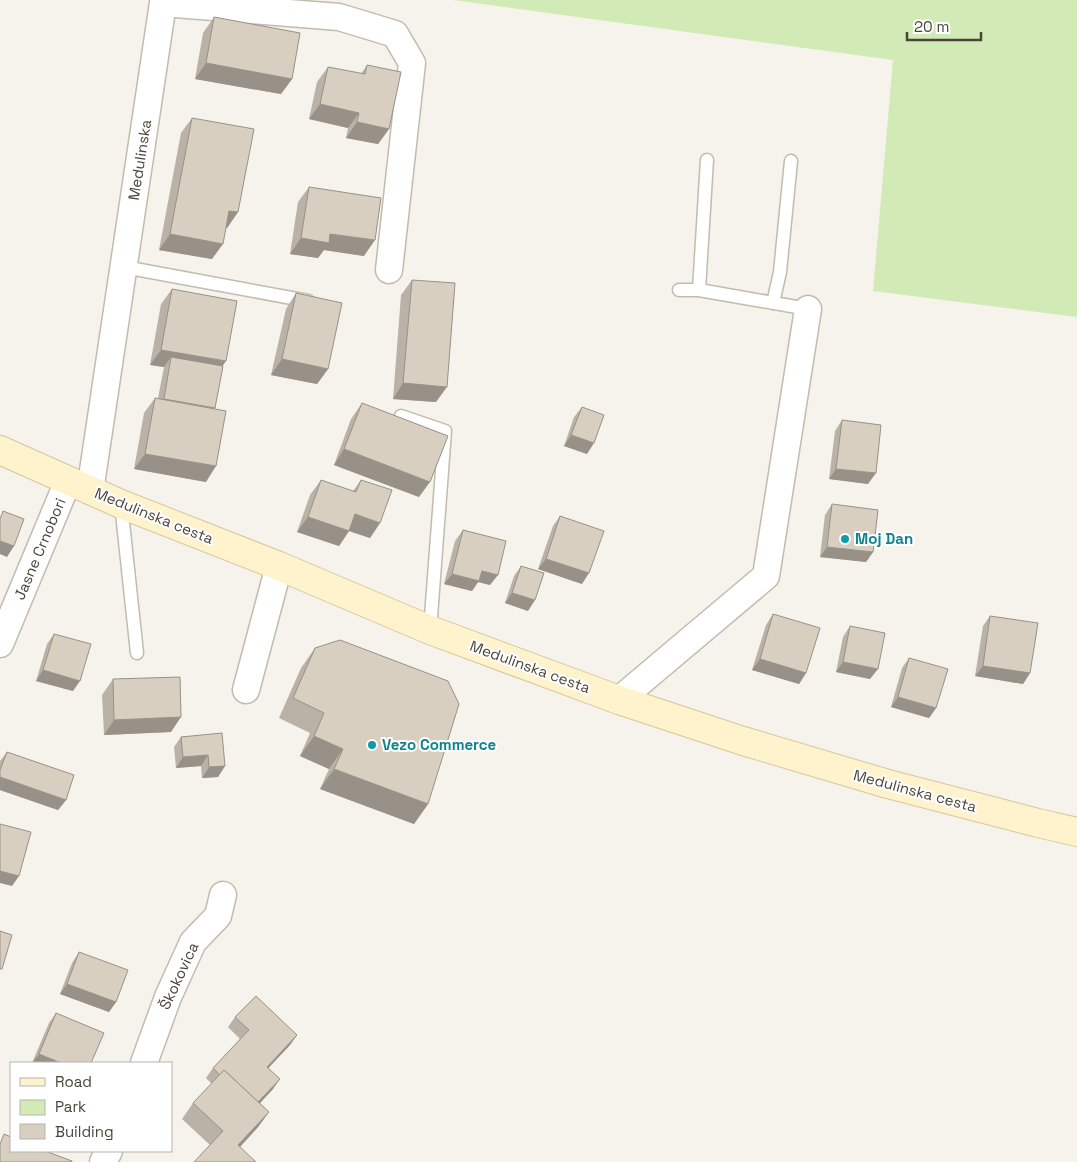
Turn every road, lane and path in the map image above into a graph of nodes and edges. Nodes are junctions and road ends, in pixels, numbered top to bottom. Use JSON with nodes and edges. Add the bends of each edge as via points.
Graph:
{"nodes":[{"id":1,"x":339,"y":8,"type":"edge"},
{"id":2,"x":707,"y":160,"type":"dead end"},
{"id":3,"x":791,"y":161,"type":"dead end"},
{"id":4,"x":124,"y":267,"type":"junction"},
{"id":5,"x":389,"y":270,"type":"dead end"},
{"id":6,"x":679,"y":290,"type":"dead end"},
{"id":7,"x":700,"y":290,"type":"junction"},
{"id":8,"x":310,"y":301,"type":"edge"},
{"id":9,"x":773,"y":303,"type":"junction"},
{"id":10,"x":808,"y":309,"type":"joint"},
{"id":11,"x":401,"y":416,"type":"edge"},
{"id":12,"x":0,"y":450,"type":"edge"},
{"id":13,"x":79,"y":486,"type":"junction"},
{"id":14,"x":121,"y":504,"type":"junction"},
{"id":15,"x":279,"y":566,"type":"junction"},
{"id":16,"x":430,"y":630,"type":"junction"},
{"id":17,"x":0,"y":644,"type":"edge"},
{"id":18,"x":137,"y":653,"type":"dead end"},
{"id":19,"x":246,"y":690,"type":"dead end"},
{"id":20,"x":619,"y":700,"type":"junction"},
{"id":21,"x":1077,"y":832,"type":"edge"},
{"id":22,"x":223,"y":895,"type":"dead end"},
{"id":23,"x":144,"y":1062,"type":"edge"}],
"edges":[{"from":1,"to":4,"type":"street","name":"Medulinska","via":[[163,3]]},
{"from":1,"to":5,"type":"street","name":"Medulinska","via":[[394,34],[412,63]]},
{"from":2,"to":7,"type":"lane"},
{"from":3,"to":9,"type":"lane","via":[[780,272]]},
{"from":4,"to":8,"type":"lane"},
{"from":4,"to":13,"type":"street","name":"Medulinska"},
{"from":6,"to":7,"type":"lane"},
{"from":7,"to":9,"type":"lane"},
{"from":9,"to":10,"type":"lane"},
{"from":10,"to":20,"type":"street","via":[[766,576]]},
{"from":11,"to":16,"type":"lane","via":[[445,431]]},
{"from":12,"to":13,"type":"main road","name":"Medulinska cesta"},
{"from":13,"to":14,"type":"main road","name":"Medulinska cesta"},
{"from":13,"to":17,"type":"street","name":"Jasne Crnobori"},
{"from":14,"to":15,"type":"main road","name":"Medulinska cesta"},
{"from":14,"to":18,"type":"lane"},
{"from":15,"to":16,"type":"main road","name":"Medulinska cesta"},
{"from":15,"to":19,"type":"street"},
{"from":16,"to":20,"type":"main road","name":"Medulinska cesta"},
{"from":20,"to":21,"type":"main road","name":"Medulinska cesta","via":[[888,784]]},
{"from":22,"to":23,"type":"street","name":"Škokovica","via":[[218,916],[189,950]]}]}
